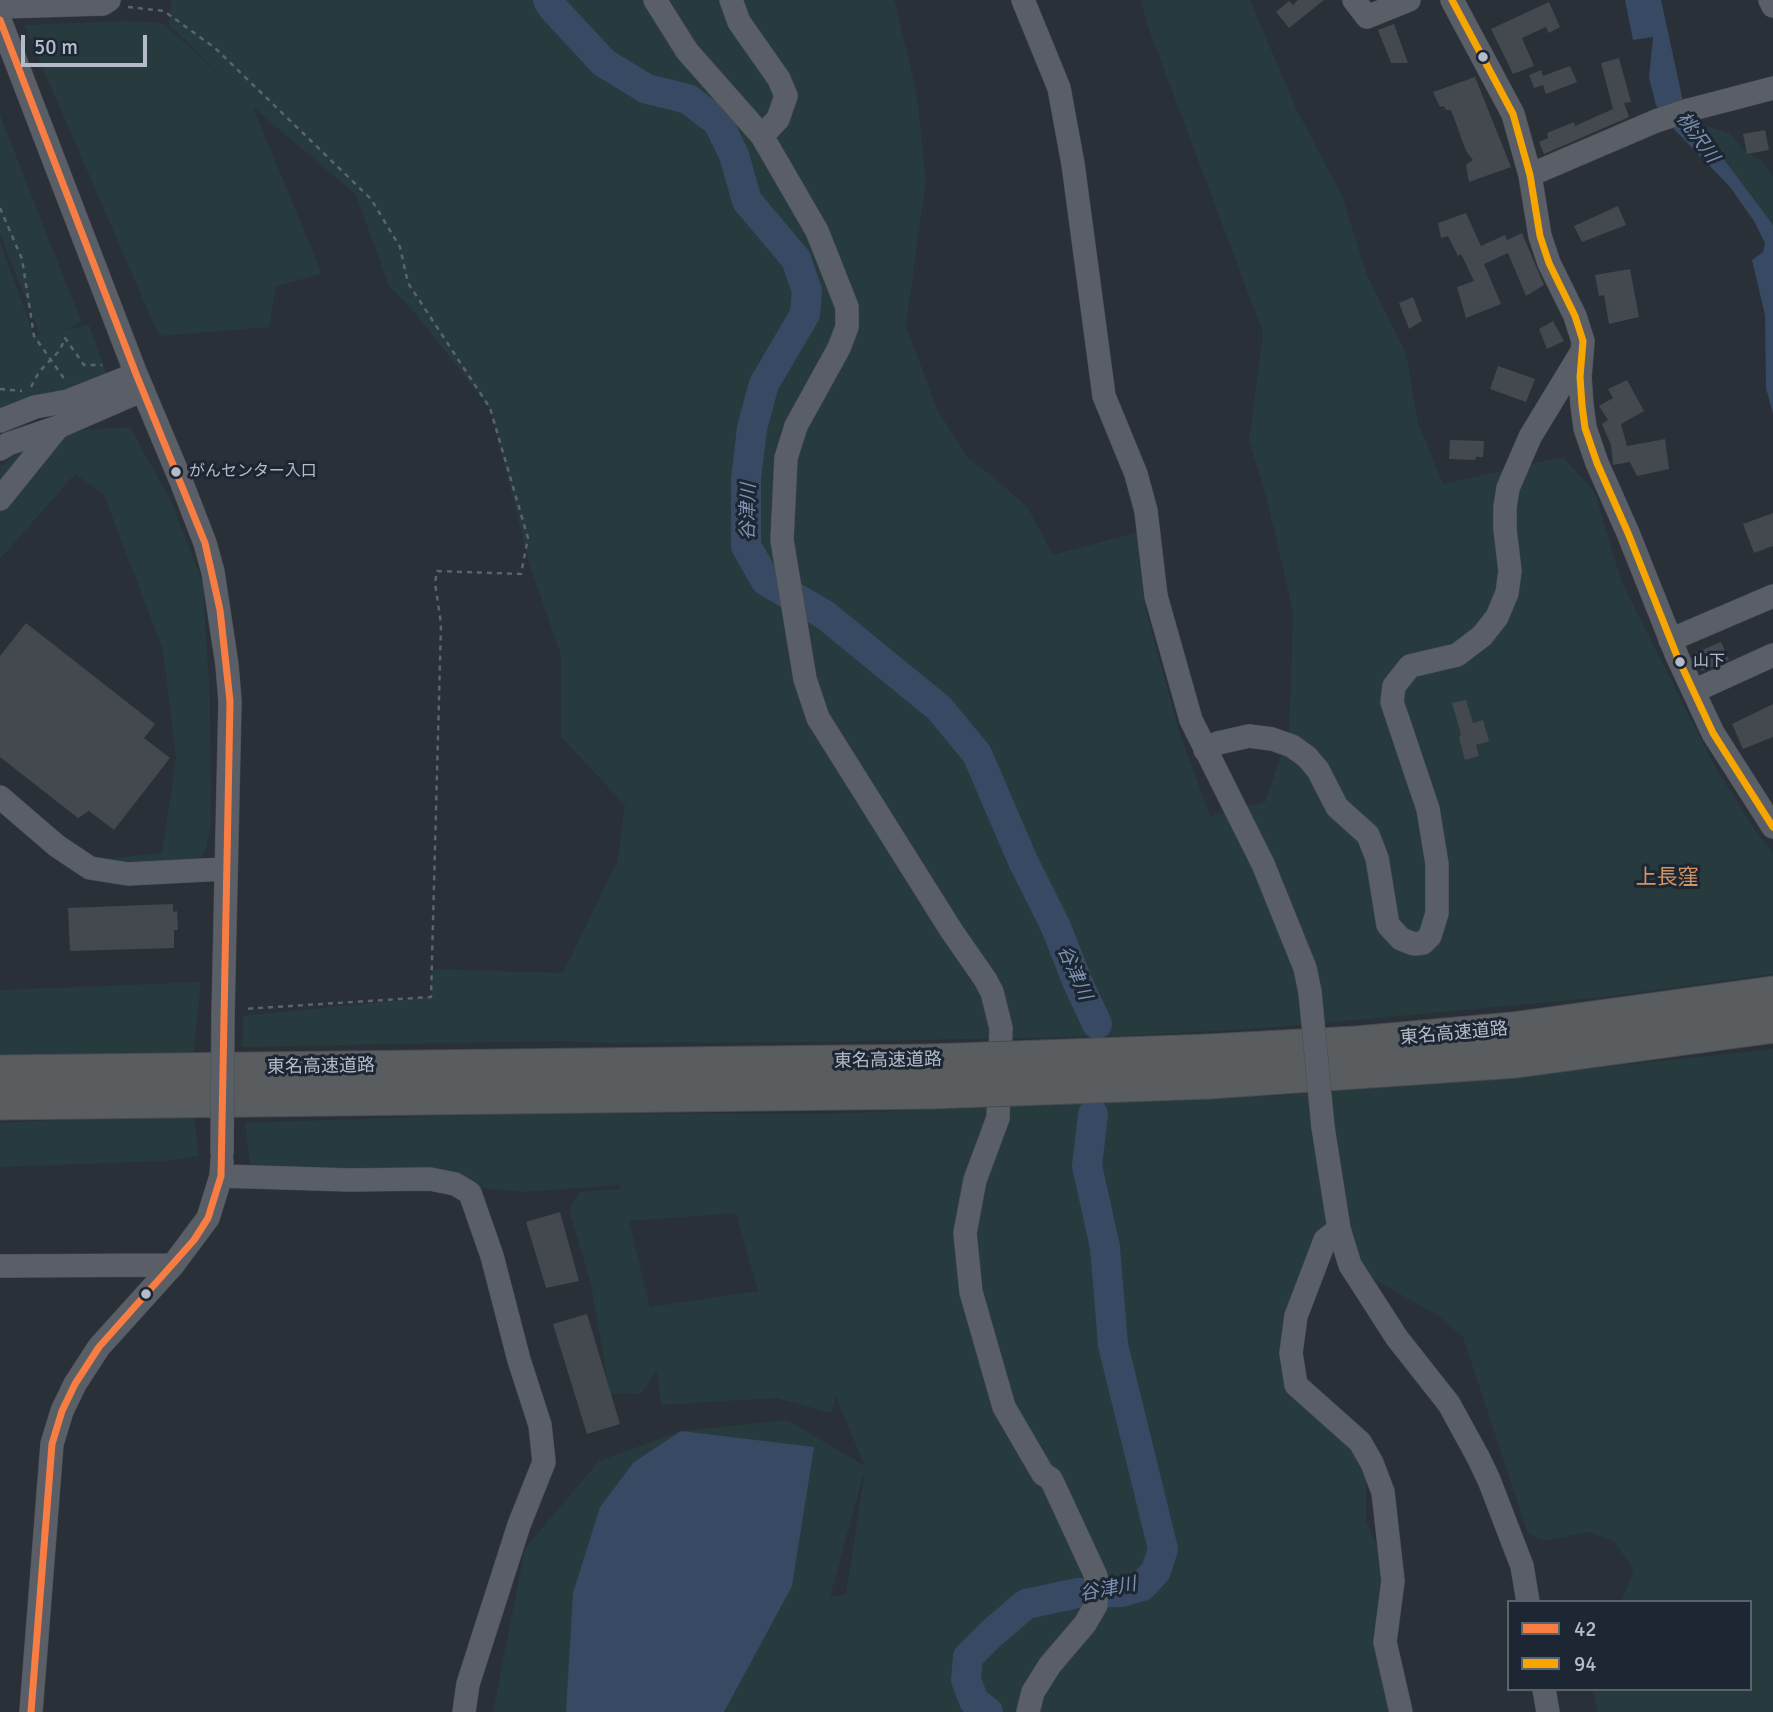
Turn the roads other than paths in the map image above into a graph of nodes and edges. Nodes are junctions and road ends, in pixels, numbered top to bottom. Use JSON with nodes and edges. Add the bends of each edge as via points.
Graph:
{"nodes":[{"id":1,"x":655,"y":0,"type":"edge"},
{"id":2,"x":731,"y":0,"type":"edge"},
{"id":3,"x":1023,"y":0,"type":"edge"},
{"id":4,"x":1353,"y":0,"type":"edge"},
{"id":5,"x":1409,"y":0,"type":"edge"},
{"id":6,"x":1452,"y":0,"type":"edge"},
{"id":7,"x":1770,"y":0,"type":"edge"},
{"id":8,"x":106,"y":2,"type":"edge"},
{"id":9,"x":1773,"y":6,"type":"edge"},
{"id":10,"x":0,"y":7,"type":"edge"},
{"id":11,"x":0,"y":20,"type":"edge"},
{"id":12,"x":1773,"y":88,"type":"edge"},
{"id":13,"x":762,"y":136,"type":"junction"},
{"id":14,"x":1530,"y":175,"type":"junction"},
{"id":15,"x":1581,"y":353,"type":"junction"},
{"id":16,"x":131,"y":382,"type":"junction"},
{"id":17,"x":35,"y":407,"type":"junction"},
{"id":18,"x":0,"y":421,"type":"edge"},
{"id":19,"x":52,"y":428,"type":"junction"},
{"id":20,"x":0,"y":449,"type":"edge"},
{"id":21,"x":0,"y":499,"type":"edge"},
{"id":22,"x":1773,"y":596,"type":"edge"},
{"id":23,"x":1670,"y":640,"type":"junction"},
{"id":24,"x":1773,"y":655,"type":"edge"},
{"id":25,"x":1694,"y":691,"type":"junction"},
{"id":26,"x":1205,"y":750,"type":"junction"},
{"id":27,"x":0,"y":797,"type":"edge"},
{"id":28,"x":1773,"y":827,"type":"edge"},
{"id":29,"x":225,"y":869,"type":"junction"},
{"id":30,"x":1771,"y":993,"type":"edge"},
{"id":31,"x":1773,"y":1026,"type":"edge"},
{"id":32,"x":1209,"y":1067,"type":"junction"},
{"id":33,"x":0,"y":1072,"type":"edge"},
{"id":34,"x":930,"y":1076,"type":"junction"},
{"id":35,"x":0,"y":1103,"type":"edge"},
{"id":36,"x":222,"y":1165,"type":"junction"},
{"id":37,"x":1339,"y":1229,"type":"junction"},
{"id":38,"x":173,"y":1265,"type":"junction"},
{"id":39,"x":0,"y":1266,"type":"edge"},
{"id":40,"x":1528,"y":1600,"type":"edge"},
{"id":41,"x":1544,"y":1691,"type":"edge"},
{"id":42,"x":31,"y":1712,"type":"edge"},
{"id":43,"x":464,"y":1712,"type":"edge"},
{"id":44,"x":1028,"y":1712,"type":"edge"},
{"id":45,"x":1401,"y":1712,"type":"edge"},
{"id":46,"x":1548,"y":1712,"type":"edge"}],
"edges":[{"from":1,"to":13,"type":"street","via":[[687,51]]},
{"from":2,"to":13,"type":"street","via":[[739,22],[786,96],[778,119]]},
{"from":3,"to":26,"type":"street","via":[[1059,88],[1104,396],[1136,474],[1146,512],[1156,596]]},
{"from":4,"to":5,"type":"street","via":[[1367,17]]},
{"from":6,"to":14,"type":"street","via":[[1514,114]]},
{"from":7,"to":9,"type":"street"},
{"from":8,"to":10,"type":"street"},
{"from":11,"to":16,"type":"street"},
{"from":12,"to":14,"type":"street","via":[[1656,121]]},
{"from":13,"to":44,"type":"street","via":[[817,231],[847,307],[847,327],[839,348],[796,426],[786,458],[782,540],[805,679],[818,718],[992,992],[1001,1028],[999,1118],[975,1181],[965,1233],[971,1292],[1004,1407],[1043,1474],[1051,1479],[1096,1576],[1096,1605],[1033,1692]]},
{"from":14,"to":15,"type":"street","via":[[1540,236],[1575,316],[1583,341]]},
{"from":15,"to":23,"type":"street","via":[[1585,428]]},
{"from":15,"to":26,"type":"street","via":[[1530,437],[1508,488],[1505,529],[1510,571],[1497,617],[1457,655],[1410,666],[1394,686],[1392,702],[1428,809],[1437,864],[1437,913],[1430,936],[1414,944],[1401,939],[1388,925],[1377,858],[1368,835],[1337,807],[1307,757],[1292,746],[1249,736]]},
{"from":16,"to":17,"type":"street"},
{"from":16,"to":19,"type":"street"},
{"from":16,"to":29,"type":"street","via":[[205,543],[220,610],[230,701]]},
{"from":17,"to":18,"type":"street"},
{"from":17,"to":19,"type":"street"},
{"from":19,"to":20,"type":"street"},
{"from":19,"to":21,"type":"street"},
{"from":22,"to":23,"type":"street"},
{"from":23,"to":25,"type":"street"},
{"from":24,"to":25,"type":"street"},
{"from":25,"to":28,"type":"street","via":[[1713,733]]},
{"from":26,"to":37,"type":"street","bridge":true,"via":[[1263,864],[1305,968]]},
{"from":27,"to":29,"type":"street","via":[[90,868],[128,874]]},
{"from":29,"to":36,"type":"street","bridge":true},
{"from":30,"to":32,"type":"highway","name":"東名高速道路","via":[[1513,1029],[1356,1043]]},
{"from":31,"to":32,"type":"highway","name":"東名高速道路","via":[[1516,1061]]},
{"from":32,"to":34,"type":"highway","name":"東名高速道路","bridge":true},
{"from":33,"to":34,"type":"highway","name":"東名高速道路"},
{"from":34,"to":35,"type":"highway","name":"東名高速道路"},
{"from":36,"to":38,"type":"street","via":[[208,1218]]},
{"from":36,"to":43,"type":"street","via":[[349,1180],[430,1179],[455,1184],[470,1194],[540,1425],[544,1462],[468,1684]]},
{"from":37,"to":40,"type":"street","via":[[1359,1281],[1449,1404],[1479,1457],[1522,1566]]},
{"from":37,"to":45,"type":"street","via":[[1325,1240],[1296,1316],[1291,1353],[1296,1385],[1360,1442],[1383,1492],[1393,1581],[1385,1642]]},
{"from":38,"to":39,"type":"street"},
{"from":38,"to":42,"type":"street","via":[[99,1347],[62,1410],[52,1444]]},
{"from":41,"to":46,"type":"street"}]}
